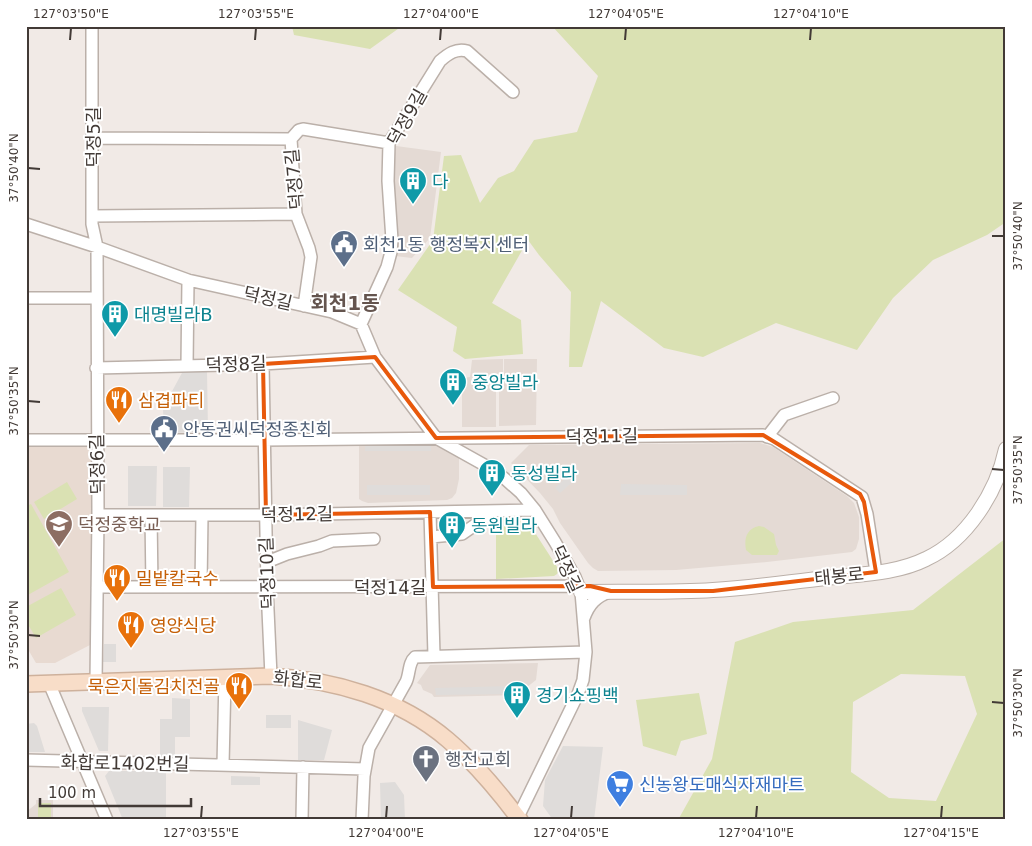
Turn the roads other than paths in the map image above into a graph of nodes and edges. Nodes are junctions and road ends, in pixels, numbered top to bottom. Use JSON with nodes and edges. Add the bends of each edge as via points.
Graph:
{"nodes":[{"id":1,"x":92,"y":26,"type":"edge"},
{"id":2,"x":513,"y":92,"type":"dead end"},
{"id":3,"x":93,"y":138,"type":"junction"},
{"id":4,"x":291,"y":139,"type":"junction"},
{"id":5,"x":389,"y":143,"type":"junction"},
{"id":6,"x":296,"y":214,"type":"junction"},
{"id":7,"x":92,"y":216,"type":"junction"},
{"id":8,"x":26,"y":224,"type":"edge"},
{"id":9,"x":97,"y":247,"type":"junction"},
{"id":10,"x":188,"y":280,"type":"junction"},
{"id":11,"x":26,"y":298,"type":"edge"},
{"id":12,"x":96,"y":298,"type":"junction"},
{"id":13,"x":304,"y":306,"type":"junction"},
{"id":14,"x":361,"y":324,"type":"junction"},
{"id":15,"x":375,"y":358,"type":"junction"},
{"id":16,"x":263,"y":364,"type":"junction"},
{"id":17,"x":187,"y":366,"type":"junction"},
{"id":18,"x":96,"y":368,"type":"junction"},
{"id":19,"x":833,"y":398,"type":"dead end"},
{"id":20,"x":767,"y":437,"type":"junction"},
{"id":21,"x":436,"y":438,"type":"junction"},
{"id":22,"x":481,"y":438,"type":"junction"},
{"id":23,"x":97,"y":439,"type":"junction"},
{"id":24,"x":26,"y":440,"type":"edge"},
{"id":25,"x":264,"y":440,"type":"junction"},
{"id":26,"x":1006,"y":449,"type":"edge"},
{"id":27,"x":479,"y":462,"type":"junction"},
{"id":28,"x":535,"y":510,"type":"junction"},
{"id":29,"x":495,"y":511,"type":"junction"},
{"id":30,"x":430,"y":512,"type":"junction"},
{"id":31,"x":151,"y":515,"type":"junction"},
{"id":32,"x":202,"y":515,"type":"junction"},
{"id":33,"x":266,"y":515,"type":"junction"},
{"id":34,"x":98,"y":516,"type":"junction"},
{"id":35,"x":431,"y":537,"type":"junction"},
{"id":36,"x":374,"y":539,"type":"dead end"},
{"id":37,"x":267,"y":562,"type":"junction"},
{"id":38,"x":876,"y":572,"type":"junction"},
{"id":39,"x":573,"y":574,"type":"junction"},
{"id":40,"x":97,"y":587,"type":"junction"},
{"id":41,"x":152,"y":587,"type":"junction"},
{"id":42,"x":201,"y":587,"type":"junction"},
{"id":43,"x":433,"y":587,"type":"junction"},
{"id":44,"x":267,"y":588,"type":"junction"},
{"id":45,"x":580,"y":589,"type":"junction"},
{"id":46,"x":611,"y":591,"type":"junction"},
{"id":47,"x":584,"y":618,"type":"junction"},
{"id":48,"x":586,"y":652,"type":"junction"},
{"id":49,"x":434,"y":656,"type":"junction"},
{"id":50,"x":271,"y":676,"type":"junction"},
{"id":51,"x":225,"y":678,"type":"junction"},
{"id":52,"x":96,"y":682,"type":"junction"},
{"id":53,"x":26,"y":684,"type":"edge"},
{"id":54,"x":48,"y":684,"type":"junction"},
{"id":55,"x":393,"y":705,"type":"junction"},
{"id":56,"x":26,"y":760,"type":"edge"},
{"id":57,"x":82,"y":762,"type":"junction"},
{"id":58,"x":223,"y":765,"type":"junction"},
{"id":59,"x":303,"y":767,"type":"junction"},
{"id":60,"x":365,"y":769,"type":"junction"},
{"id":61,"x":519,"y":818,"type":"edge"},
{"id":62,"x":107,"y":820,"type":"edge"},
{"id":63,"x":302,"y":820,"type":"edge"},
{"id":64,"x":362,"y":820,"type":"edge"}],
"edges":[{"from":1,"to":3,"type":"street","name":"덕정5길"},
{"from":2,"to":5,"type":"street","name":"덕정9길","via":[[467,51],[453,52],[440,61]]},
{"from":3,"to":4,"type":"street"},
{"from":3,"to":7,"type":"street","name":"덕정5길"},
{"from":4,"to":5,"type":"street","via":[[303,129]]},
{"from":4,"to":6,"type":"street","name":"덕정7길"},
{"from":5,"to":14,"type":"street","name":"덕정9길","via":[[391,252]]},
{"from":6,"to":7,"type":"street"},
{"from":6,"to":13,"type":"street","name":"덕정7길","via":[[311,257]]},
{"from":7,"to":9,"type":"street","name":"덕정5길"},
{"from":8,"to":9,"type":"street","name":"덕정길"},
{"from":9,"to":10,"type":"street","name":"덕정길"},
{"from":9,"to":12,"type":"street","name":"덕정6길"},
{"from":10,"to":13,"type":"street","name":"덕정길"},
{"from":10,"to":17,"type":"street"},
{"from":11,"to":12,"type":"street"},
{"from":12,"to":18,"type":"street","name":"덕정6길"},
{"from":13,"to":14,"type":"street","name":"덕정길","via":[[339,314]]},
{"from":14,"to":15,"type":"street","name":"덕정길"},
{"from":15,"to":16,"type":"street","name":"덕정8길"},
{"from":15,"to":21,"type":"street","name":"덕정길"},
{"from":16,"to":17,"type":"street","name":"덕정8길"},
{"from":16,"to":25,"type":"street","name":"덕정10길"},
{"from":17,"to":18,"type":"street","name":"덕정8길"},
{"from":18,"to":23,"type":"street","name":"덕정6길"},
{"from":19,"to":20,"type":"street","via":[[784,415]]},
{"from":20,"to":22,"type":"street","name":"덕정11길"},
{"from":20,"to":38,"type":"street","name":"덕정11길","via":[[862,497]]},
{"from":21,"to":22,"type":"street","name":"덕정11길"},
{"from":21,"to":25,"type":"street"},
{"from":21,"to":27,"type":"street","name":"덕정길"},
{"from":22,"to":27,"type":"street","via":[[477,448]]},
{"from":23,"to":24,"type":"street"},
{"from":23,"to":25,"type":"street"},
{"from":23,"to":34,"type":"street","name":"덕정6길"},
{"from":25,"to":33,"type":"street","name":"덕정10길"},
{"from":26,"to":38,"type":"street","name":"태봉로","via":[[991,492],[963,531],[928,559],[908,567]]},
{"from":27,"to":28,"type":"street","name":"덕정길","via":[[504,478]]},
{"from":28,"to":29,"type":"street","name":"덕정12길"},
{"from":28,"to":39,"type":"street","name":"덕정길"},
{"from":29,"to":30,"type":"street","name":"덕정12길"},
{"from":29,"to":35,"type":"street","via":[[462,534]]},
{"from":30,"to":33,"type":"street","name":"덕정12길"},
{"from":30,"to":35,"type":"street"},
{"from":31,"to":32,"type":"street","name":"덕정12길"},
{"from":31,"to":34,"type":"street","name":"덕정12길"},
{"from":31,"to":41,"type":"street"},
{"from":32,"to":33,"type":"street","name":"덕정12길"},
{"from":32,"to":42,"type":"street"},
{"from":33,"to":37,"type":"street","name":"덕정10길"},
{"from":34,"to":40,"type":"street","name":"덕정6길"},
{"from":35,"to":43,"type":"street"},
{"from":36,"to":37,"type":"street","name":"덕정12길","via":[[332,540]]},
{"from":37,"to":44,"type":"street","name":"덕정10길"},
{"from":38,"to":46,"type":"street","name":"태봉로","via":[[713,590]]},
{"from":39,"to":45,"type":"street","name":"덕정길"},
{"from":39,"to":46,"type":"street","name":"태봉로","via":[[588,585]]},
{"from":40,"to":41,"type":"street","name":"덕정14길"},
{"from":40,"to":52,"type":"street","name":"덕정6길"},
{"from":41,"to":42,"type":"street","name":"덕정14길"},
{"from":42,"to":44,"type":"street","name":"덕정14길"},
{"from":43,"to":44,"type":"street","name":"덕정14길"},
{"from":43,"to":45,"type":"street","name":"덕정14길"},
{"from":43,"to":49,"type":"street"},
{"from":44,"to":50,"type":"street","name":"덕정10길"},
{"from":45,"to":46,"type":"street","name":"태봉로"},
{"from":45,"to":47,"type":"street","name":"덕정길"},
{"from":46,"to":47,"type":"street","name":"덕정길","via":[[594,600]]},
{"from":47,"to":48,"type":"street","name":"덕정길"},
{"from":48,"to":49,"type":"street"},
{"from":48,"to":61,"type":"street","name":"덕정길","via":[[578,694]]},
{"from":49,"to":55,"type":"street","via":[[413,659],[408,678]]},
{"from":50,"to":51,"type":"main road","name":"화합로"},
{"from":50,"to":55,"type":"main road","name":"화합로","via":[[324,682]]},
{"from":51,"to":52,"type":"main road","name":"화합로"},
{"from":51,"to":58,"type":"street"},
{"from":52,"to":54,"type":"main road","name":"화합로"},
{"from":53,"to":54,"type":"main road","name":"화합로"},
{"from":54,"to":57,"type":"street"},
{"from":55,"to":60,"type":"street","via":[[369,748]]},
{"from":55,"to":61,"type":"main road","name":"화합로","via":[[448,740]]},
{"from":56,"to":57,"type":"street","name":"화합로1402번길"},
{"from":57,"to":58,"type":"street","name":"화합로1402번길"},
{"from":57,"to":62,"type":"street"},
{"from":58,"to":59,"type":"street","name":"화합로1402번길"},
{"from":59,"to":60,"type":"street","name":"화합로1402번길"},
{"from":59,"to":63,"type":"street"},
{"from":60,"to":64,"type":"street"}]}
